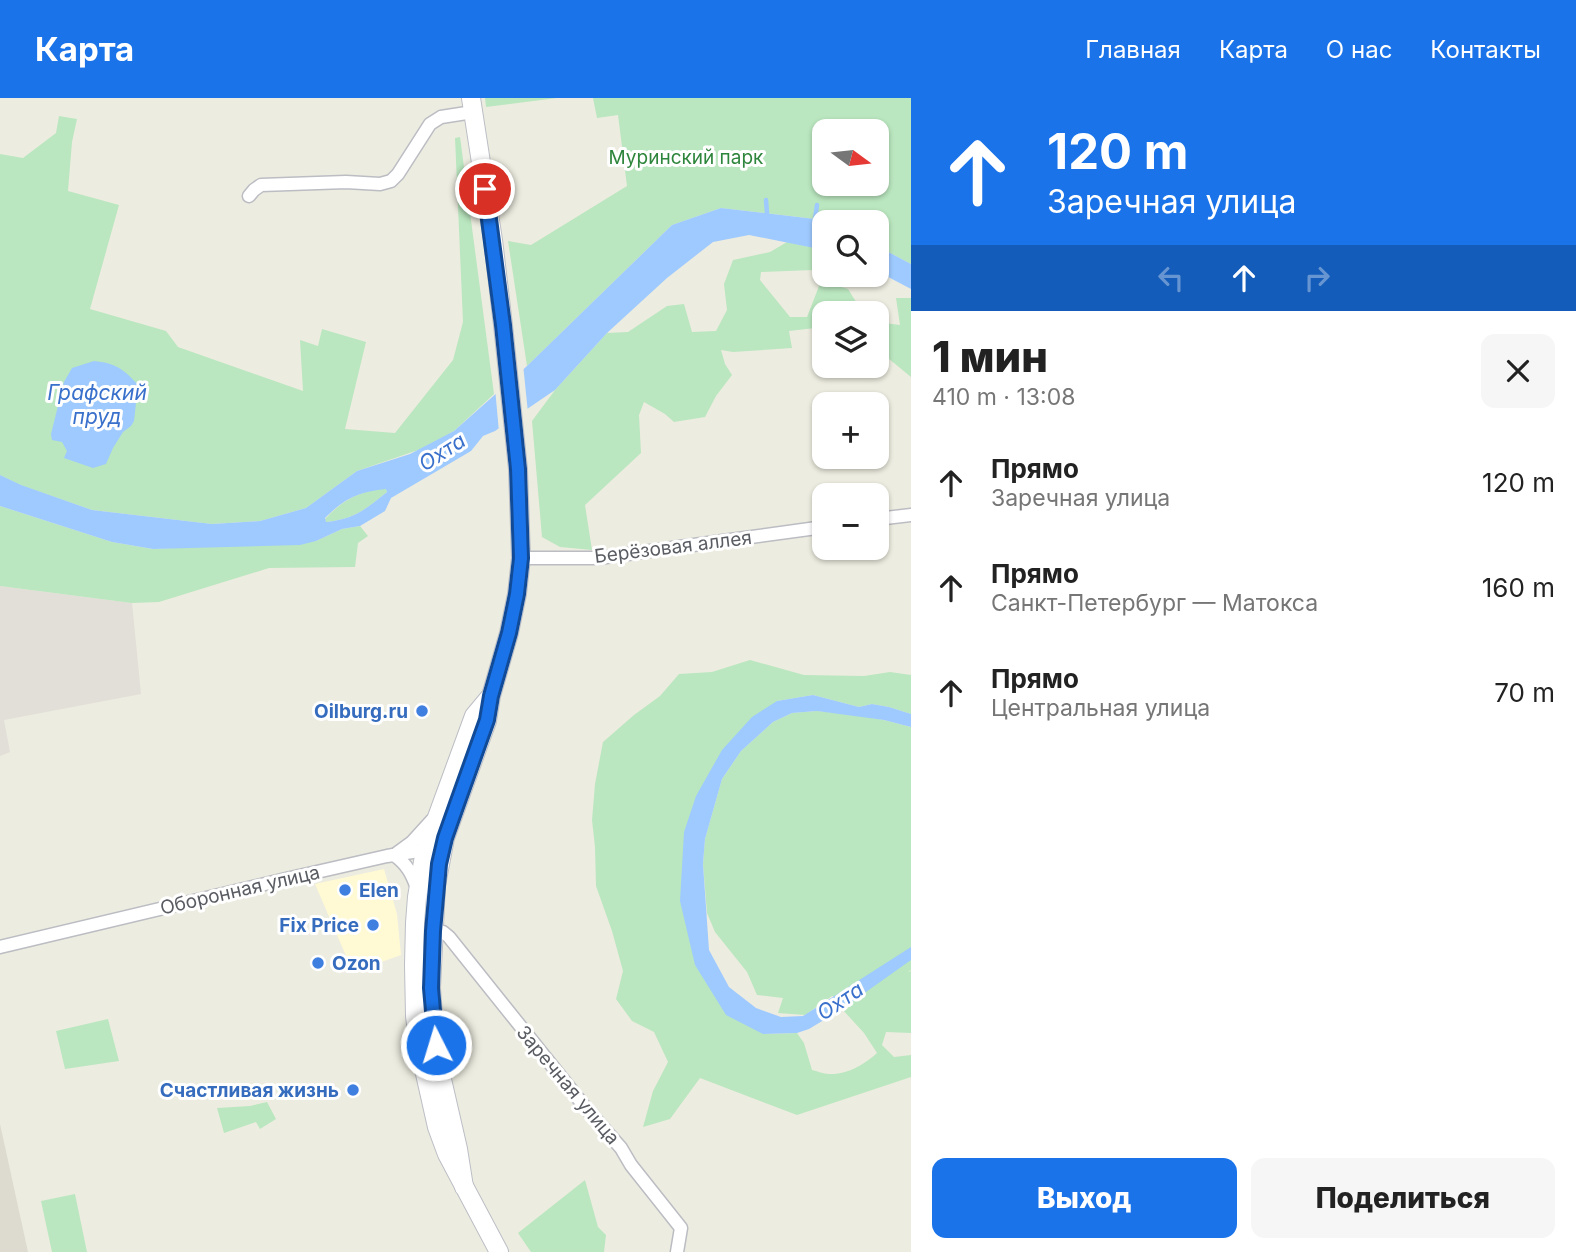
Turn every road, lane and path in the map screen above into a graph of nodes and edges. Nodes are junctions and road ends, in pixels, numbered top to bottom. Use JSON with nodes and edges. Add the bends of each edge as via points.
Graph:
{"nodes":[{"id":1,"x":472,"y":105,"type":"edge"},
{"id":2,"x":249,"y":196,"type":"dead end"},
{"id":3,"x":911,"y":514,"type":"edge"},
{"id":4,"x":889,"y":517,"type":"edge"},
{"id":5,"x":812,"y":529,"type":"edge"},
{"id":6,"x":521,"y":558,"type":"junction"},
{"id":7,"x":449,"y":804,"type":"junction"},
{"id":8,"x":425,"y":850,"type":"junction"},
{"id":9,"x":394,"y":855,"type":"junction"},
{"id":10,"x":436,"y":885,"type":"junction"},
{"id":11,"x":418,"y":892,"type":"junction"},
{"id":12,"x":433,"y":931,"type":"junction"},
{"id":13,"x":0,"y":947,"type":"edge"},
{"id":14,"x":464,"y":1187,"type":"junction"},
{"id":15,"x":499,"y":1252,"type":"edge"},
{"id":16,"x":677,"y":1252,"type":"edge"}],
"edges":[{"from":1,"to":2,"type":"street","via":[[430,124],[391,181],[261,186]]},
{"from":1,"to":6,"type":"main road","via":[[503,325],[518,469]]},
{"from":3,"to":4,"type":"street"},
{"from":5,"to":6,"type":"street","name":"Берёзовая аллея","via":[[598,558]]},
{"from":6,"to":7,"type":"main road","via":[[509,633],[487,720]]},
{"from":7,"to":8,"type":"main road"},
{"from":7,"to":9,"type":"street"},
{"from":7,"to":10,"type":"main road"},
{"from":8,"to":9,"type":"street","name":"Оборонная улица"},
{"from":8,"to":10,"type":"street"},
{"from":8,"to":11,"type":"main road"},
{"from":9,"to":11,"type":"street","via":[[412,874]]},
{"from":9,"to":13,"type":"street","name":"Оборонная улица"},
{"from":10,"to":12,"type":"main road"},
{"from":11,"to":14,"type":"main road","via":[[414,965],[419,1047],[437,1126]]},
{"from":12,"to":14,"type":"main road","via":[[436,1045]]},
{"from":12,"to":16,"type":"street","name":"Заречная улица","via":[[449,937],[621,1148],[681,1227]]},
{"from":14,"to":15,"type":"main road"}]}
